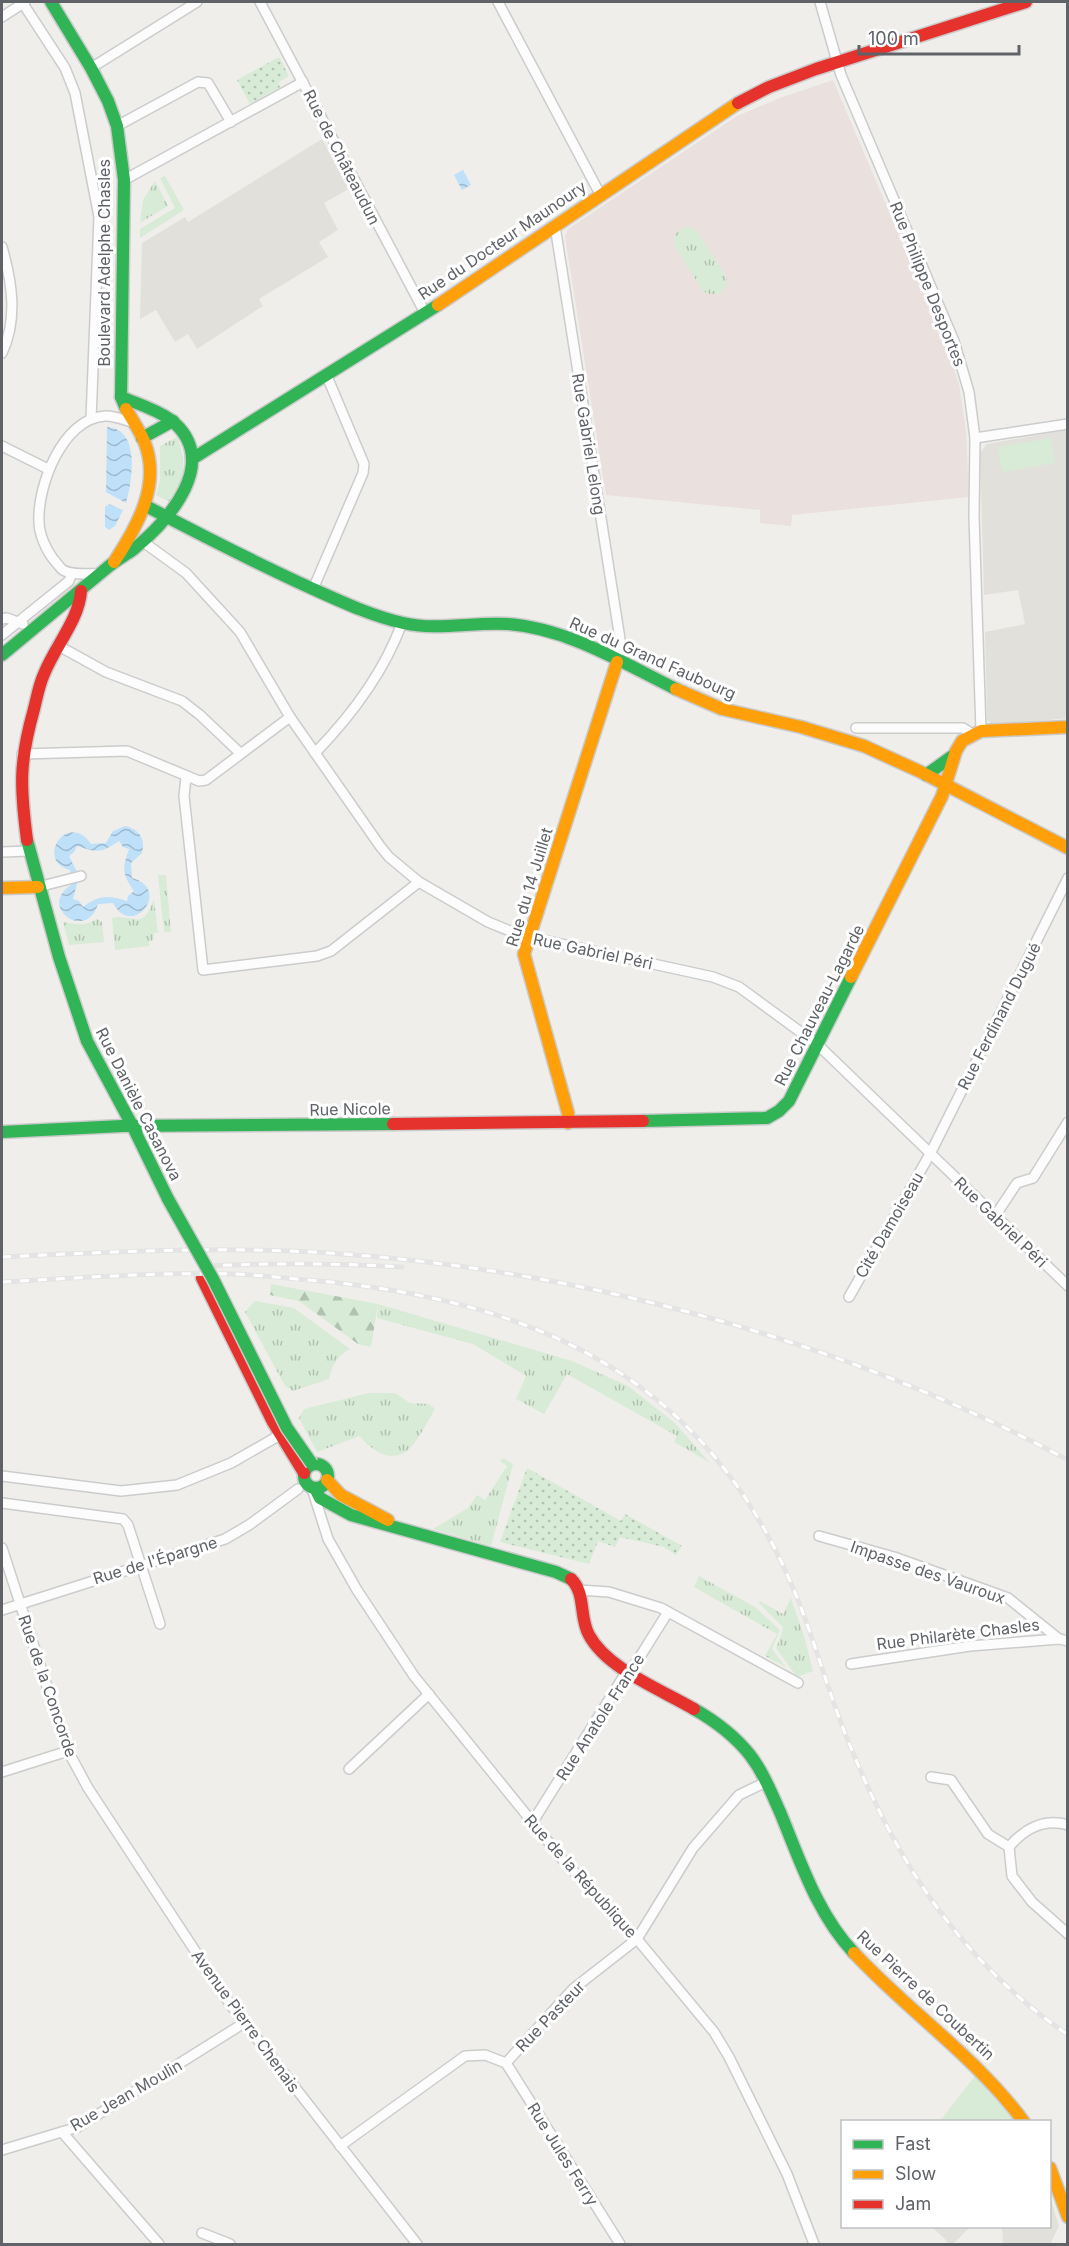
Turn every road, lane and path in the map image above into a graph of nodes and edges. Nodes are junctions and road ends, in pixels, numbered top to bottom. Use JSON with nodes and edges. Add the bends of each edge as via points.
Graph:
{"nodes":[{"id":1,"x":24,"y":2,"type":"edge"},
{"id":2,"x":51,"y":2,"type":"edge"},
{"id":3,"x":197,"y":2,"type":"edge"},
{"id":4,"x":260,"y":2,"type":"edge"},
{"id":5,"x":498,"y":2,"type":"edge"},
{"id":6,"x":820,"y":2,"type":"edge"},
{"id":7,"x":1026,"y":2,"type":"edge"},
{"id":8,"x":2,"y":17,"type":"edge"},
{"id":9,"x":838,"y":62,"type":"junction"},
{"id":10,"x":92,"y":68,"type":"junction"},
{"id":11,"x":303,"y":82,"type":"junction"},
{"id":12,"x":231,"y":122,"type":"junction"},
{"id":13,"x":117,"y":126,"type":"junction"},
{"id":14,"x":124,"y":180,"type":"junction"},
{"id":15,"x":600,"y":194,"type":"junction"},
{"id":16,"x":555,"y":226,"type":"junction"},
{"id":17,"x":2,"y":247,"type":"edge"},
{"id":18,"x":2,"y":301,"type":"edge"},
{"id":19,"x":12,"y":302,"type":"junction"},
{"id":20,"x":425,"y":313,"type":"junction"},
{"id":21,"x":2,"y":353,"type":"edge"},
{"id":22,"x":326,"y":374,"type":"junction"},
{"id":23,"x":122,"y":397,"type":"junction"},
{"id":24,"x":92,"y":419,"type":"junction"},
{"id":25,"x":132,"y":422,"type":"junction"},
{"id":26,"x":172,"y":422,"type":"junction"},
{"id":27,"x":1068,"y":424,"type":"edge"},
{"id":28,"x":142,"y":438,"type":"junction"},
{"id":29,"x":975,"y":438,"type":"junction"},
{"id":30,"x":2,"y":446,"type":"edge"},
{"id":31,"x":192,"y":459,"type":"junction"},
{"id":32,"x":48,"y":469,"type":"junction"},
{"id":33,"x":146,"y":506,"type":"junction"},
{"id":34,"x":167,"y":518,"type":"junction"},
{"id":35,"x":142,"y":541,"type":"junction"},
{"id":36,"x":114,"y":562,"type":"junction"},
{"id":37,"x":72,"y":573,"type":"junction"},
{"id":38,"x":100,"y":574,"type":"junction"},
{"id":39,"x":313,"y":589,"type":"junction"},
{"id":40,"x":81,"y":591,"type":"junction"},
{"id":41,"x":2,"y":619,"type":"edge"},
{"id":42,"x":19,"y":622,"type":"junction"},
{"id":43,"x":402,"y":623,"type":"junction"},
{"id":44,"x":33,"y":629,"type":"junction"},
{"id":45,"x":2,"y":635,"type":"edge"},
{"id":46,"x":57,"y":645,"type":"junction"},
{"id":47,"x":2,"y":654,"type":"edge"},
{"id":48,"x":618,"y":662,"type":"junction"},
{"id":49,"x":290,"y":717,"type":"junction"},
{"id":50,"x":1068,"y":727,"type":"edge"},
{"id":51,"x":856,"y":728,"type":"dead end"},
{"id":52,"x":976,"y":732,"type":"junction"},
{"id":53,"x":240,"y":753,"type":"junction"},
{"id":54,"x":315,"y":753,"type":"junction"},
{"id":55,"x":22,"y":754,"type":"junction"},
{"id":56,"x":954,"y":755,"type":"junction"},
{"id":57,"x":926,"y":775,"type":"junction"},
{"id":58,"x":186,"y":777,"type":"junction"},
{"id":59,"x":946,"y":785,"type":"junction"},
{"id":60,"x":1068,"y":848,"type":"edge"},
{"id":61,"x":29,"y":851,"type":"junction"},
{"id":62,"x":2,"y":852,"type":"edge"},
{"id":63,"x":76,"y":877,"type":"dead end"},
{"id":64,"x":1068,"y":878,"type":"edge"},
{"id":65,"x":419,"y":882,"type":"junction"},
{"id":66,"x":38,"y":887,"type":"junction"},
{"id":67,"x":2,"y":888,"type":"edge"},
{"id":68,"x":528,"y":938,"type":"junction"},
{"id":69,"x":817,"y":1044,"type":"junction"},
{"id":70,"x":1068,"y":1122,"type":"edge"},
{"id":71,"x":568,"y":1123,"type":"junction"},
{"id":72,"x":133,"y":1127,"type":"junction"},
{"id":73,"x":2,"y":1132,"type":"edge"},
{"id":74,"x":930,"y":1154,"type":"junction"},
{"id":75,"x":168,"y":1199,"type":"junction"},
{"id":76,"x":995,"y":1216,"type":"junction"},
{"id":77,"x":1068,"y":1286,"type":"edge"},
{"id":78,"x":849,"y":1297,"type":"dead end"},
{"id":79,"x":280,"y":1435,"type":"junction"},
{"id":80,"x":2,"y":1476,"type":"edge"},
{"id":81,"x":327,"y":1480,"type":"junction"},
{"id":82,"x":308,"y":1481,"type":"junction"},
{"id":83,"x":2,"y":1503,"type":"edge"},
{"id":84,"x":404,"y":1530,"type":"junction"},
{"id":85,"x":819,"y":1536,"type":"dead end"},
{"id":86,"x":2,"y":1548,"type":"edge"},
{"id":87,"x":140,"y":1564,"type":"junction"},
{"id":88,"x":579,"y":1590,"type":"junction"},
{"id":89,"x":19,"y":1604,"type":"junction"},
{"id":90,"x":2,"y":1610,"type":"edge"},
{"id":91,"x":668,"y":1612,"type":"junction"},
{"id":92,"x":160,"y":1624,"type":"dead end"},
{"id":93,"x":1064,"y":1640,"type":"edge"},
{"id":94,"x":851,"y":1664,"type":"dead end"},
{"id":95,"x":627,"y":1671,"type":"junction"},
{"id":96,"x":798,"y":1683,"type":"dead end"},
{"id":97,"x":429,"y":1694,"type":"junction"},
{"id":98,"x":68,"y":1751,"type":"junction"},
{"id":99,"x":349,"y":1770,"type":"dead end"},
{"id":100,"x":2,"y":1772,"type":"edge"},
{"id":101,"x":931,"y":1777,"type":"dead end"},
{"id":102,"x":766,"y":1782,"type":"junction"},
{"id":103,"x":88,"y":1788,"type":"joint"},
{"id":104,"x":532,"y":1823,"type":"junction"},
{"id":105,"x":1068,"y":1825,"type":"edge"},
{"id":106,"x":1009,"y":1847,"type":"junction"},
{"id":107,"x":1068,"y":1934,"type":"edge"},
{"id":108,"x":638,"y":1939,"type":"junction"},
{"id":109,"x":244,"y":2023,"type":"junction"},
{"id":110,"x":506,"y":2063,"type":"junction"},
{"id":111,"x":1023,"y":2120,"type":"edge"},
{"id":112,"x":62,"y":2132,"type":"junction"},
{"id":113,"x":340,"y":2146,"type":"junction"},
{"id":114,"x":2,"y":2150,"type":"edge"},
{"id":115,"x":1051,"y":2171,"type":"edge"},
{"id":116,"x":1068,"y":2217,"type":"edge"},
{"id":117,"x":202,"y":2233,"type":"dead end"},
{"id":118,"x":159,"y":2244,"type":"edge"},
{"id":119,"x":230,"y":2244,"type":"edge"},
{"id":120,"x":417,"y":2244,"type":"edge"},
{"id":121,"x":620,"y":2244,"type":"edge"},
{"id":122,"x":814,"y":2244,"type":"edge"}],
"edges":[{"from":1,"to":8,"type":"street"},
{"from":1,"to":24,"type":"street","name":"Boulevard Adelphe Chasles","via":[[66,69],[75,93],[99,216]]},
{"from":2,"to":10,"type":"main road","name":"Boulevard Adelphe Chasles"},
{"from":3,"to":10,"type":"street"},
{"from":4,"to":11,"type":"street","name":"Rue de Châteaudun"},
{"from":5,"to":15,"type":"street"},
{"from":6,"to":9,"type":"street","name":"Rue Philippe Desportes"},
{"from":7,"to":9,"type":"main road","name":"Rue du Docteur Maunoury"},
{"from":9,"to":15,"type":"main road","name":"Rue du Docteur Maunoury","via":[[769,87],[730,108]]},
{"from":9,"to":29,"type":"street","name":"Rue Philippe Desportes","via":[[954,341],[969,392]]},
{"from":10,"to":13,"type":"main road","name":"Boulevard Adelphe Chasles"},
{"from":11,"to":12,"type":"street"},
{"from":11,"to":20,"type":"street","name":"Rue de Châteaudun"},
{"from":12,"to":13,"type":"street","via":[[208,82],[198,81]]},
{"from":12,"to":14,"type":"street"},
{"from":13,"to":14,"type":"main road","name":"Boulevard Adelphe Chasles"},
{"from":14,"to":23,"type":"main road","name":"Boulevard Adelphe Chasles"},
{"from":15,"to":16,"type":"main road","name":"Rue du Docteur Maunoury"},
{"from":16,"to":20,"type":"main road","name":"Rue du Docteur Maunoury"},
{"from":16,"to":48,"type":"street","name":"Rue Gabriel Lelong","via":[[620,639]]},
{"from":17,"to":19,"type":"street"},
{"from":18,"to":19,"type":"street"},
{"from":19,"to":21,"type":"street"},
{"from":20,"to":22,"type":"main road","name":"Rue du Docteur Maunoury"},
{"from":22,"to":31,"type":"main road","name":"Rue du Docteur Maunoury"},
{"from":22,"to":39,"type":"street","via":[[364,464]]},
{"from":23,"to":25,"type":"main road"},
{"from":23,"to":26,"type":"main road"},
{"from":24,"to":25,"type":"street","via":[[106,415]]},
{"from":24,"to":32,"type":"street","via":[[66,440]]},
{"from":25,"to":28,"type":"main road"},
{"from":26,"to":28,"type":"main road"},
{"from":26,"to":31,"type":"main road","via":[[184,435]]},
{"from":27,"to":29,"type":"street"},
{"from":28,"to":33,"type":"main road","via":[[150,470]]},
{"from":29,"to":52,"type":"street","name":"Rue Philippe Desportes"},
{"from":30,"to":32,"type":"street"},
{"from":31,"to":34,"type":"main road","via":[[192,475],[179,504]]},
{"from":32,"to":37,"type":"street","via":[[39,523],[47,551],[62,570]]},
{"from":33,"to":34,"type":"main road","name":"Rue du Grand Faubourg"},
{"from":33,"to":36,"type":"main road"},
{"from":34,"to":35,"type":"main road"},
{"from":34,"to":39,"type":"main road","name":"Rue du Grand Faubourg"},
{"from":35,"to":36,"type":"main road"},
{"from":35,"to":49,"type":"street","name":"Rue Gabriel Péri","via":[[186,573],[231,621]]},
{"from":36,"to":38,"type":"main road"},
{"from":37,"to":38,"type":"street"},
{"from":37,"to":42,"type":"street","via":[[69,581]]},
{"from":38,"to":40,"type":"main road"},
{"from":39,"to":43,"type":"main road","name":"Rue du Grand Faubourg"},
{"from":40,"to":44,"type":"main road"},
{"from":40,"to":46,"type":"main road","name":"Rue Danièle Casanova","via":[[80,606]]},
{"from":41,"to":42,"type":"street"},
{"from":42,"to":44,"type":"street"},
{"from":42,"to":45,"type":"street"},
{"from":43,"to":48,"type":"main road","name":"Rue du Grand Faubourg","via":[[428,627],[507,624],[546,630]]},
{"from":43,"to":54,"type":"street","via":[[366,692]]},
{"from":44,"to":47,"type":"main road"},
{"from":46,"to":53,"type":"street","via":[[106,672],[182,701]]},
{"from":46,"to":55,"type":"main road","name":"Rue Danièle Casanova","via":[[43,675]]},
{"from":48,"to":57,"type":"main road","name":"Rue du Grand Faubourg","via":[[722,709],[864,746]]},
{"from":48,"to":68,"type":"main road","name":"Rue du 14 Juillet"},
{"from":49,"to":53,"type":"street"},
{"from":49,"to":54,"type":"street","name":"Rue Gabriel Péri"},
{"from":50,"to":52,"type":"main road"},
{"from":51,"to":52,"type":"street","via":[[963,728]]},
{"from":52,"to":56,"type":"main road","via":[[957,747]]},
{"from":53,"to":58,"type":"street","via":[[206,780]]},
{"from":54,"to":65,"type":"street","name":"Rue Gabriel Péri","via":[[385,851]]},
{"from":55,"to":58,"type":"street","via":[[127,751]]},
{"from":55,"to":61,"type":"main road","name":"Rue Danièle Casanova","via":[[21,796]]},
{"from":56,"to":57,"type":"main road"},
{"from":56,"to":59,"type":"main road","name":"Rue Chauveau-Lagarde"},
{"from":57,"to":59,"type":"main road","name":"Rue du Grand Faubourg"},
{"from":58,"to":65,"type":"street","via":[[184,796],[203,970],[331,951]]},
{"from":59,"to":60,"type":"main road","name":"Rue du Grand Faubourg"},
{"from":59,"to":69,"type":"main road","name":"Rue Chauveau-Lagarde"},
{"from":61,"to":62,"type":"street"},
{"from":61,"to":66,"type":"main road","name":"Rue Danièle Casanova"},
{"from":63,"to":66,"type":"street"},
{"from":64,"to":74,"type":"street","name":"Rue Ferdinand Dugué"},
{"from":65,"to":68,"type":"street","name":"Rue Gabriel Péri","via":[[488,922]]},
{"from":66,"to":67,"type":"main road"},
{"from":66,"to":72,"type":"main road","name":"Rue Danièle Casanova","via":[[87,1041]]},
{"from":68,"to":69,"type":"street","name":"Rue Gabriel Péri","via":[[713,977],[739,987]]},
{"from":68,"to":71,"type":"main road","name":"Rue du 14 Juillet","via":[[525,962]]},
{"from":69,"to":71,"type":"main road","name":"Rue Chauveau-Lagarde","via":[[789,1101],[767,1118]]},
{"from":69,"to":74,"type":"street","name":"Rue Gabriel Péri"},
{"from":70,"to":76,"type":"street","via":[[1033,1178],[1017,1183]]},
{"from":71,"to":72,"type":"main road","name":"Rue Nicole"},
{"from":72,"to":73,"type":"main road","name":"Rue Nicole"},
{"from":72,"to":75,"type":"main road","name":"Rue Danièle Casanova"},
{"from":74,"to":76,"type":"street","name":"Rue Gabriel Péri"},
{"from":74,"to":78,"type":"street","name":"Cité Damoiseau"},
{"from":75,"to":79,"type":"main road","name":"Rue Danièle Casanova","bridge":true,"via":[[202,1278]]},
{"from":75,"to":82,"type":"main road","name":"Rue Danièle Casanova","bridge":true,"via":[[198,1249],[276,1408],[303,1454]]},
{"from":76,"to":77,"type":"street","name":"Rue Gabriel Péri"},
{"from":79,"to":80,"type":"street","via":[[231,1463],[177,1485],[121,1491]]},
{"from":79,"to":82,"type":"main road","name":"Rue Danièle Casanova"},
{"from":81,"to":82,"type":"main road","via":[[324,1485]]},
{"from":81,"to":82,"type":"main road","via":[[324,1467],[318,1464]]},
{"from":81,"to":84,"type":"main road","via":[[341,1495]]},
{"from":82,"to":84,"type":"main road","via":[[320,1498],[351,1515]]},
{"from":82,"to":87,"type":"street","name":"Rue de l'Épargne","via":[[225,1539]]},
{"from":82,"to":97,"type":"street","name":"Rue de la République","via":[[328,1539],[357,1590]]},
{"from":83,"to":87,"type":"street","via":[[123,1519]]},
{"from":84,"to":88,"type":"main road","via":[[566,1575]]},
{"from":85,"to":93,"type":"street","name":"Impasse des Vauroux","via":[[894,1557],[1008,1598]]},
{"from":86,"to":89,"type":"street","name":"Rue de la Concorde"},
{"from":87,"to":89,"type":"street","name":"Rue de l'Épargne"},
{"from":87,"to":92,"type":"street"},
{"from":88,"to":91,"type":"street","via":[[609,1592]]},
{"from":88,"to":95,"type":"main road","name":"Rue Pierre de Coubertin","via":[[585,1626],[594,1644]]},
{"from":89,"to":90,"type":"street","name":"Rue de l'Épargne"},
{"from":89,"to":98,"type":"street","name":"Rue de la Concorde"},
{"from":91,"to":95,"type":"street","name":"Rue Anatole France"},
{"from":91,"to":96,"type":"street"},
{"from":93,"to":94,"type":"street","name":"Rue Philarète Chasles","via":[[970,1646]]},
{"from":95,"to":102,"type":"main road","name":"Rue Pierre de Coubertin","via":[[723,1728],[746,1750]]},
{"from":95,"to":104,"type":"street","name":"Rue Anatole France"},
{"from":97,"to":99,"type":"street"},
{"from":97,"to":104,"type":"street","name":"Rue de la République"},
{"from":98,"to":100,"type":"street"},
{"from":98,"to":103,"type":"street","name":"Rue de la Concorde"},
{"from":101,"to":106,"type":"street","via":[[951,1780],[988,1834]]},
{"from":102,"to":108,"type":"street","via":[[739,1795],[693,1848]]},
{"from":102,"to":111,"type":"main road","name":"Rue Pierre de Coubertin","via":[[817,1897],[839,1936],[881,1980],[978,2066]]},
{"from":103,"to":109,"type":"street","name":"Avenue Pierre Chenais"},
{"from":104,"to":108,"type":"street","name":"Rue de la République"},
{"from":105,"to":106,"type":"street","via":[[1033,1825]]},
{"from":106,"to":107,"type":"street","via":[[1012,1876],[1032,1902]]},
{"from":108,"to":110,"type":"street","name":"Rue Pasteur","via":[[573,1989]]},
{"from":108,"to":122,"type":"street","name":"Rue de la République","via":[[697,2009],[729,2057],[792,2186]]},
{"from":109,"to":112,"type":"street","name":"Rue Jean Moulin","via":[[78,2127]]},
{"from":109,"to":113,"type":"street","name":"Avenue Pierre Chenais"},
{"from":110,"to":113,"type":"street","name":"Rue Pasteur","via":[[485,2055],[465,2056]]},
{"from":110,"to":121,"type":"street","name":"Rue Jules Ferry"},
{"from":112,"to":114,"type":"street","name":"Rue Jean Moulin"},
{"from":112,"to":118,"type":"street"},
{"from":113,"to":120,"type":"street","name":"Avenue Pierre Chenais"},
{"from":115,"to":116,"type":"main road"},
{"from":117,"to":119,"type":"street"}]}
